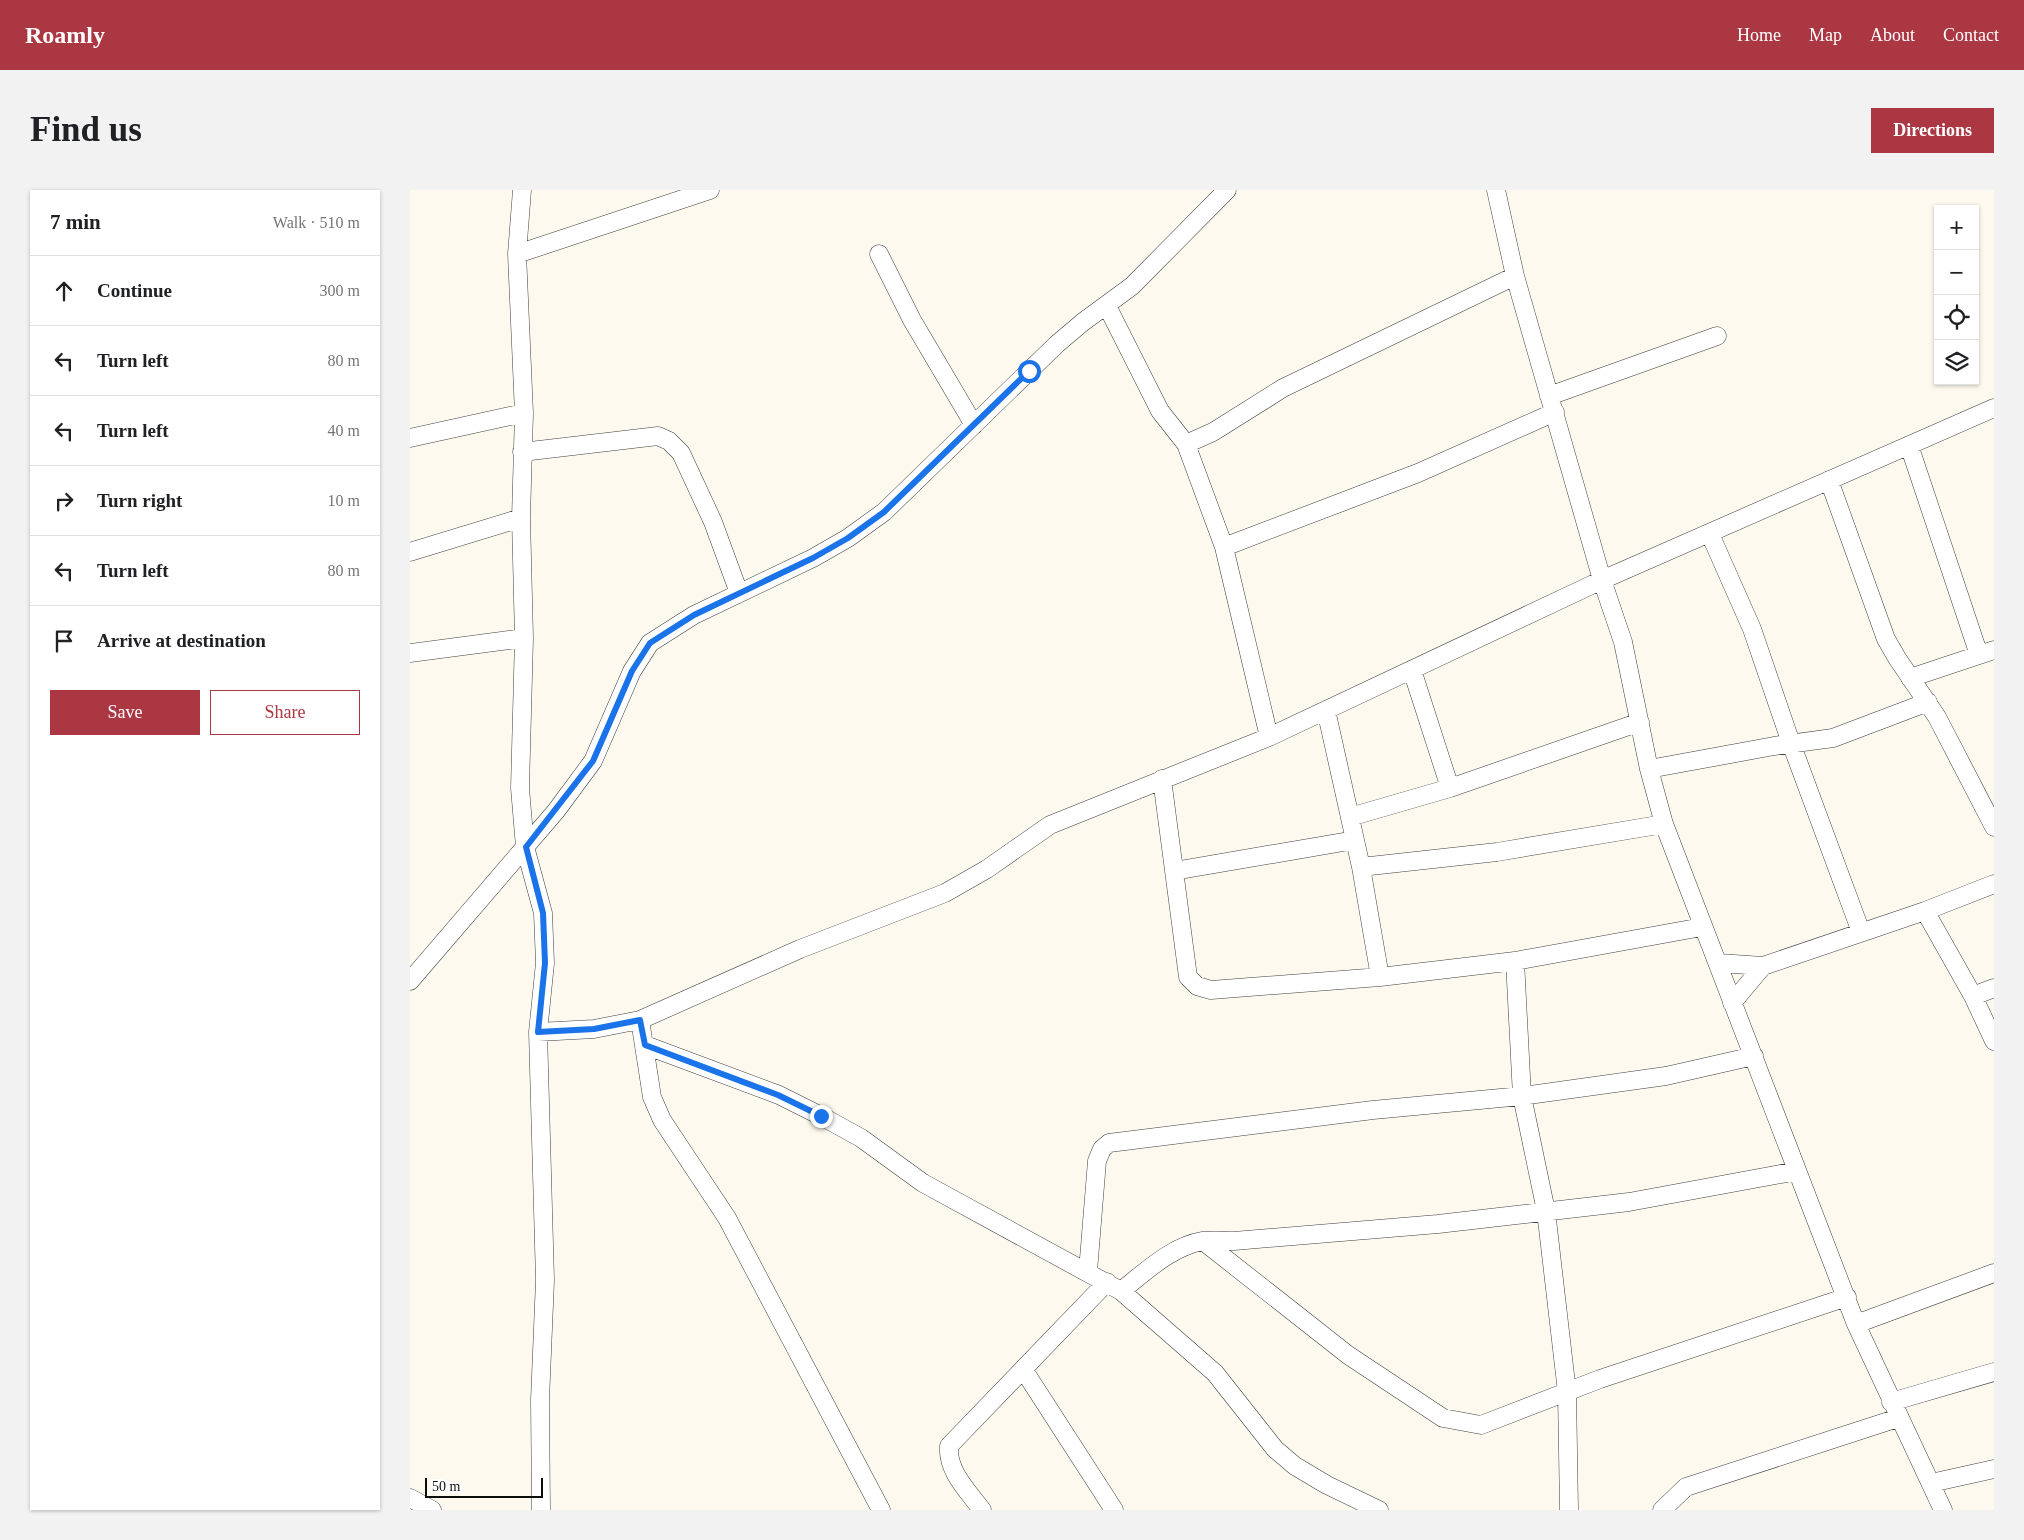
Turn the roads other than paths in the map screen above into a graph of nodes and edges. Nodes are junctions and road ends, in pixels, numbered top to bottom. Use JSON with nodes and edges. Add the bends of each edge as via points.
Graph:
{"nodes":[{"id":1,"x":522,"y":190,"type":"edge"},
{"id":2,"x":710,"y":190,"type":"edge"},
{"id":3,"x":1227,"y":190,"type":"edge"},
{"id":4,"x":1496,"y":190,"type":"edge"},
{"id":5,"x":517,"y":254,"type":"junction"},
{"id":6,"x":878,"y":254,"type":"dead end"},
{"id":7,"x":1515,"y":276,"type":"junction"},
{"id":8,"x":1107,"y":306,"type":"junction"},
{"id":9,"x":1717,"y":336,"type":"dead end"},
{"id":10,"x":1552,"y":404,"type":"junction"},
{"id":11,"x":1994,"y":408,"type":"edge"},
{"id":12,"x":524,"y":413,"type":"junction"},
{"id":13,"x":974,"y":425,"type":"junction"},
{"id":14,"x":410,"y":438,"type":"edge"},
{"id":15,"x":1186,"y":444,"type":"junction"},
{"id":16,"x":1908,"y":446,"type":"junction"},
{"id":17,"x":522,"y":452,"type":"junction"},
{"id":18,"x":1829,"y":480,"type":"junction"},
{"id":19,"x":521,"y":518,"type":"junction"},
{"id":20,"x":1710,"y":534,"type":"junction"},
{"id":21,"x":1224,"y":547,"type":"junction"},
{"id":22,"x":410,"y":552,"type":"edge"},
{"id":23,"x":1602,"y":580,"type":"junction"},
{"id":24,"x":739,"y":593,"type":"junction"},
{"id":25,"x":524,"y":638,"type":"junction"},
{"id":26,"x":1987,"y":652,"type":"edge"},
{"id":27,"x":410,"y":654,"type":"edge"},
{"id":28,"x":1412,"y":670,"type":"junction"},
{"id":29,"x":1910,"y":678,"type":"junction"},
{"id":30,"x":1928,"y":702,"type":"junction"},
{"id":31,"x":1326,"y":710,"type":"junction"},
{"id":32,"x":1640,"y":722,"type":"junction"},
{"id":33,"x":1269,"y":737,"type":"junction"},
{"id":34,"x":1791,"y":743,"type":"junction"},
{"id":35,"x":1649,"y":768,"type":"junction"},
{"id":36,"x":1162,"y":779,"type":"junction"},
{"id":37,"x":1450,"y":788,"type":"junction"},
{"id":38,"x":1350,"y":817,"type":"junction"},
{"id":39,"x":1664,"y":824,"type":"junction"},
{"id":40,"x":1994,"y":827,"type":"edge"},
{"id":41,"x":1355,"y":840,"type":"junction"},
{"id":42,"x":526,"y":847,"type":"junction"},
{"id":43,"x":1361,"y":867,"type":"junction"},
{"id":44,"x":1174,"y":871,"type":"junction"},
{"id":45,"x":1994,"y":884,"type":"edge"},
{"id":46,"x":1925,"y":911,"type":"junction"},
{"id":47,"x":1702,"y":927,"type":"junction"},
{"id":48,"x":1861,"y":932,"type":"junction"},
{"id":49,"x":1515,"y":961,"type":"junction"},
{"id":50,"x":1719,"y":962,"type":"junction"},
{"id":51,"x":1763,"y":966,"type":"junction"},
{"id":52,"x":1380,"y":977,"type":"junction"},
{"id":53,"x":411,"y":978,"type":"edge"},
{"id":54,"x":1994,"y":988,"type":"edge"},
{"id":55,"x":1973,"y":996,"type":"junction"},
{"id":56,"x":1732,"y":1003,"type":"junction"},
{"id":57,"x":640,"y":1020,"type":"junction"},
{"id":58,"x":538,"y":1032,"type":"junction"},
{"id":59,"x":1994,"y":1041,"type":"edge"},
{"id":60,"x":645,"y":1045,"type":"junction"},
{"id":61,"x":1754,"y":1056,"type":"junction"},
{"id":62,"x":1522,"y":1096,"type":"junction"},
{"id":63,"x":1797,"y":1171,"type":"junction"},
{"id":64,"x":1546,"y":1211,"type":"junction"},
{"id":65,"x":1203,"y":1241,"type":"junction"},
{"id":66,"x":1088,"y":1271,"type":"junction"},
{"id":67,"x":1994,"y":1273,"type":"edge"},
{"id":68,"x":1114,"y":1286,"type":"junction"},
{"id":69,"x":1847,"y":1296,"type":"junction"},
{"id":70,"x":1856,"y":1324,"type":"junction"},
{"id":71,"x":1023,"y":1369,"type":"junction"},
{"id":72,"x":1994,"y":1372,"type":"edge"},
{"id":73,"x":1567,"y":1392,"type":"junction"},
{"id":74,"x":1891,"y":1402,"type":"junction"},
{"id":75,"x":1898,"y":1418,"type":"junction"},
{"id":76,"x":1994,"y":1469,"type":"edge"},
{"id":77,"x":1931,"y":1483,"type":"junction"},
{"id":78,"x":410,"y":1498,"type":"edge"},
{"id":79,"x":432,"y":1510,"type":"edge"},
{"id":80,"x":541,"y":1510,"type":"edge"},
{"id":81,"x":881,"y":1510,"type":"edge"},
{"id":82,"x":982,"y":1510,"type":"edge"},
{"id":83,"x":1114,"y":1510,"type":"edge"},
{"id":84,"x":1379,"y":1510,"type":"edge"},
{"id":85,"x":1569,"y":1510,"type":"edge"},
{"id":86,"x":1662,"y":1510,"type":"edge"},
{"id":87,"x":1943,"y":1510,"type":"edge"}],
"edges":[{"from":1,"to":5,"type":"street"},
{"from":2,"to":5,"type":"street"},
{"from":3,"to":8,"type":"street","via":[[1132,286]]},
{"from":4,"to":7,"type":"street"},
{"from":5,"to":12,"type":"street"},
{"from":6,"to":13,"type":"street","via":[[912,320]]},
{"from":7,"to":10,"type":"street"},
{"from":7,"to":15,"type":"street","via":[[1283,388],[1213,432]]},
{"from":8,"to":13,"type":"street","via":[[1057,344]]},
{"from":8,"to":15,"type":"street","via":[[1160,411]]},
{"from":9,"to":10,"type":"street"},
{"from":10,"to":21,"type":"street","via":[[1418,473]]},
{"from":10,"to":23,"type":"street"},
{"from":11,"to":16,"type":"street"},
{"from":12,"to":14,"type":"street"},
{"from":12,"to":17,"type":"street"},
{"from":13,"to":24,"type":"street","via":[[884,512],[855,533],[813,558]]},
{"from":15,"to":21,"type":"street"},
{"from":16,"to":18,"type":"street"},
{"from":16,"to":26,"type":"street"},
{"from":17,"to":19,"type":"street"},
{"from":17,"to":24,"type":"street","via":[[658,436],[669,441],[681,453],[713,522]]},
{"from":18,"to":20,"type":"street"},
{"from":18,"to":29,"type":"street","via":[[1886,639]]},
{"from":19,"to":22,"type":"street"},
{"from":19,"to":25,"type":"street"},
{"from":20,"to":23,"type":"street"},
{"from":20,"to":34,"type":"street","via":[[1752,629]]},
{"from":21,"to":33,"type":"street"},
{"from":23,"to":28,"type":"street"},
{"from":23,"to":32,"type":"street","via":[[1623,642]]},
{"from":24,"to":42,"type":"street","via":[[694,615],[650,643],[632,671],[593,761]]},
{"from":25,"to":27,"type":"street"},
{"from":25,"to":42,"type":"street","via":[[520,788]]},
{"from":26,"to":29,"type":"street"},
{"from":28,"to":31,"type":"street"},
{"from":28,"to":37,"type":"street"},
{"from":29,"to":30,"type":"street"},
{"from":30,"to":34,"type":"street","via":[[1839,737]]},
{"from":30,"to":40,"type":"street"},
{"from":31,"to":33,"type":"street"},
{"from":31,"to":38,"type":"street"},
{"from":32,"to":35,"type":"street"},
{"from":32,"to":37,"type":"street"},
{"from":33,"to":36,"type":"street"},
{"from":34,"to":35,"type":"street"},
{"from":34,"to":48,"type":"street"},
{"from":35,"to":39,"type":"street"},
{"from":36,"to":44,"type":"street"},
{"from":36,"to":57,"type":"street","via":[[1050,825],[987,869],[945,892],[800,949]]},
{"from":37,"to":38,"type":"street"},
{"from":38,"to":41,"type":"street"},
{"from":39,"to":43,"type":"street","via":[[1497,852]]},
{"from":39,"to":47,"type":"street"},
{"from":41,"to":43,"type":"street"},
{"from":41,"to":44,"type":"street"},
{"from":42,"to":53,"type":"street"},
{"from":42,"to":58,"type":"street","via":[[543,913],[545,963]]},
{"from":43,"to":52,"type":"street"},
{"from":44,"to":52,"type":"street","via":[[1188,977],[1196,986],[1211,990]]},
{"from":45,"to":46,"type":"street"},
{"from":46,"to":48,"type":"street"},
{"from":46,"to":55,"type":"street"},
{"from":47,"to":49,"type":"street"},
{"from":47,"to":50,"type":"street"},
{"from":48,"to":51,"type":"street"},
{"from":49,"to":52,"type":"street"},
{"from":49,"to":62,"type":"street"},
{"from":50,"to":51,"type":"street"},
{"from":50,"to":56,"type":"street"},
{"from":51,"to":56,"type":"street"},
{"from":54,"to":55,"type":"street"},
{"from":55,"to":59,"type":"street"},
{"from":56,"to":61,"type":"street"},
{"from":57,"to":58,"type":"street","via":[[594,1029]]},
{"from":57,"to":60,"type":"street"},
{"from":58,"to":80,"type":"street","via":[[545,1280],[540,1400]]},
{"from":60,"to":66,"type":"street","via":[[787,1099],[861,1138],[923,1183]]},
{"from":60,"to":81,"type":"street","via":[[652,1097],[662,1120],[731,1226]]},
{"from":61,"to":62,"type":"street","via":[[1666,1076]]},
{"from":61,"to":63,"type":"street"},
{"from":62,"to":64,"type":"street"},
{"from":62,"to":66,"type":"street","via":[[1373,1110],[1109,1143],[1097,1161]]},
{"from":63,"to":64,"type":"street","via":[[1629,1202]]},
{"from":63,"to":69,"type":"street"},
{"from":64,"to":65,"type":"street","via":[[1438,1224]]},
{"from":64,"to":73,"type":"street"},
{"from":65,"to":68,"type":"street","via":[[1181,1249]]},
{"from":65,"to":73,"type":"street","via":[[1348,1355],[1443,1418],[1481,1425]]},
{"from":66,"to":68,"type":"street"},
{"from":67,"to":70,"type":"street"},
{"from":68,"to":71,"type":"street"},
{"from":68,"to":84,"type":"street","via":[[1215,1373],[1275,1449],[1295,1466]]},
{"from":69,"to":70,"type":"street"},
{"from":69,"to":73,"type":"street"},
{"from":70,"to":74,"type":"street"},
{"from":71,"to":82,"type":"street","via":[[949,1446],[948,1460]]},
{"from":71,"to":83,"type":"street"},
{"from":72,"to":74,"type":"street"},
{"from":73,"to":85,"type":"street"},
{"from":74,"to":75,"type":"street"},
{"from":75,"to":77,"type":"street"},
{"from":75,"to":86,"type":"street","via":[[1686,1487]]},
{"from":76,"to":77,"type":"street"},
{"from":77,"to":87,"type":"street"},
{"from":78,"to":79,"type":"street"}]}
